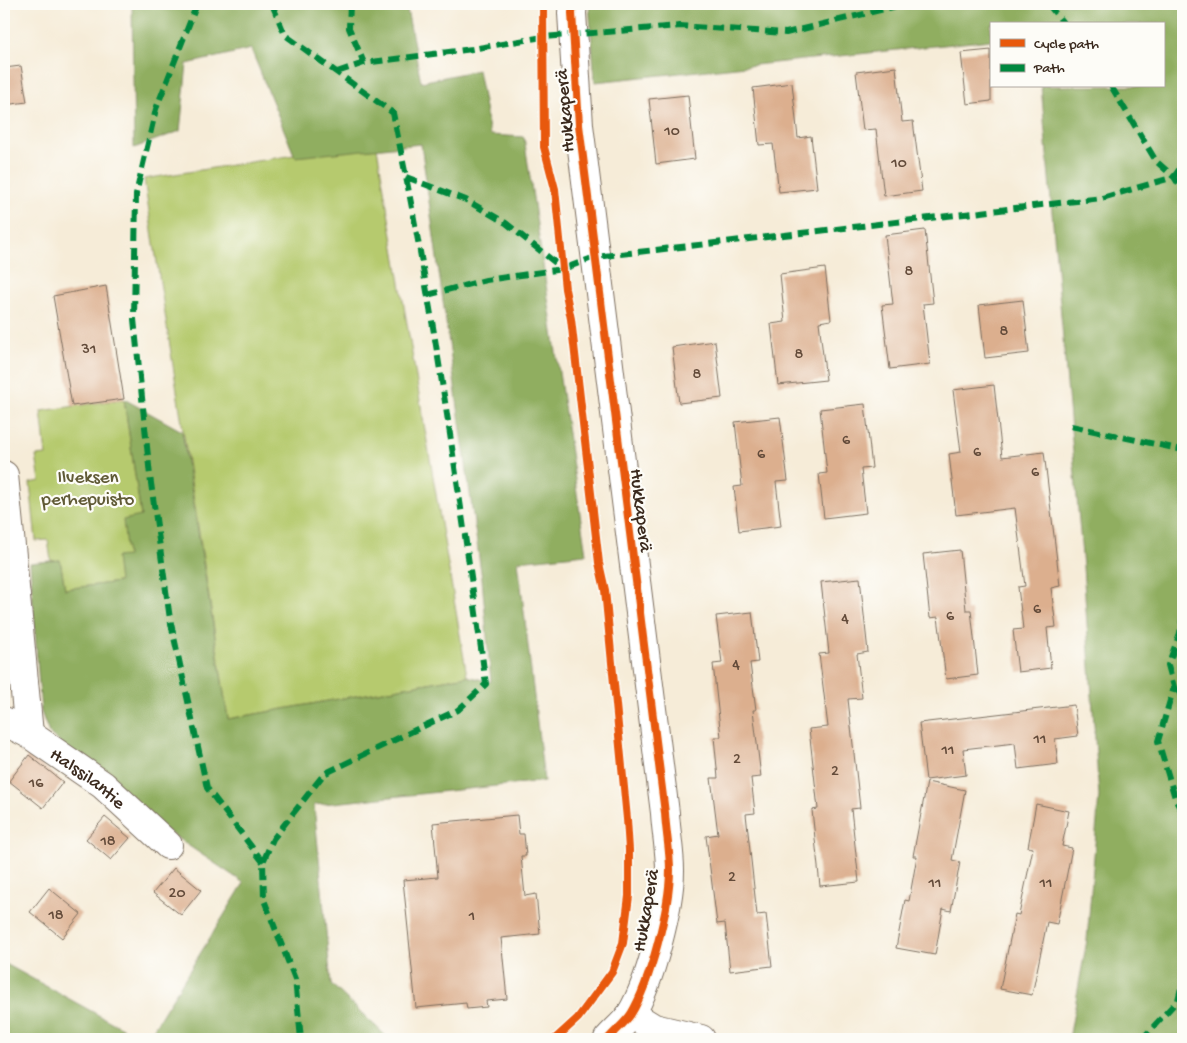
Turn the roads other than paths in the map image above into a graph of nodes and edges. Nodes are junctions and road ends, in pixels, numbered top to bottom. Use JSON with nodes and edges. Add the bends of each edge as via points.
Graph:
{"nodes":[{"id":1,"x":573,"y":4,"type":"edge"},
{"id":2,"x":4,"y":475,"type":"edge"},
{"id":3,"x":16,"y":597,"type":"junction"},
{"id":4,"x":4,"y":622,"type":"edge"},
{"id":5,"x":4,"y":721,"type":"edge"},
{"id":6,"x":29,"y":734,"type":"junction"},
{"id":7,"x":168,"y":844,"type":"dead end"},
{"id":8,"x":631,"y":1014,"type":"junction"},
{"id":9,"x":608,"y":1039,"type":"edge"},
{"id":10,"x":701,"y":1039,"type":"edge"}],
"edges":[{"from":1,"to":8,"type":"street","name":"Hukkaperä","via":[[579,125],[670,871],[659,938],[644,986]]},
{"from":2,"to":3,"type":"street"},
{"from":3,"to":4,"type":"street"},
{"from":3,"to":6,"type":"street"},
{"from":5,"to":6,"type":"street","name":"Halssilantie"},
{"from":6,"to":7,"type":"street","name":"Halssilantie","via":[[103,785]]},
{"from":8,"to":9,"type":"street","name":"Hukkaperä"},
{"from":8,"to":10,"type":"street","via":[[654,1028]]}]}
